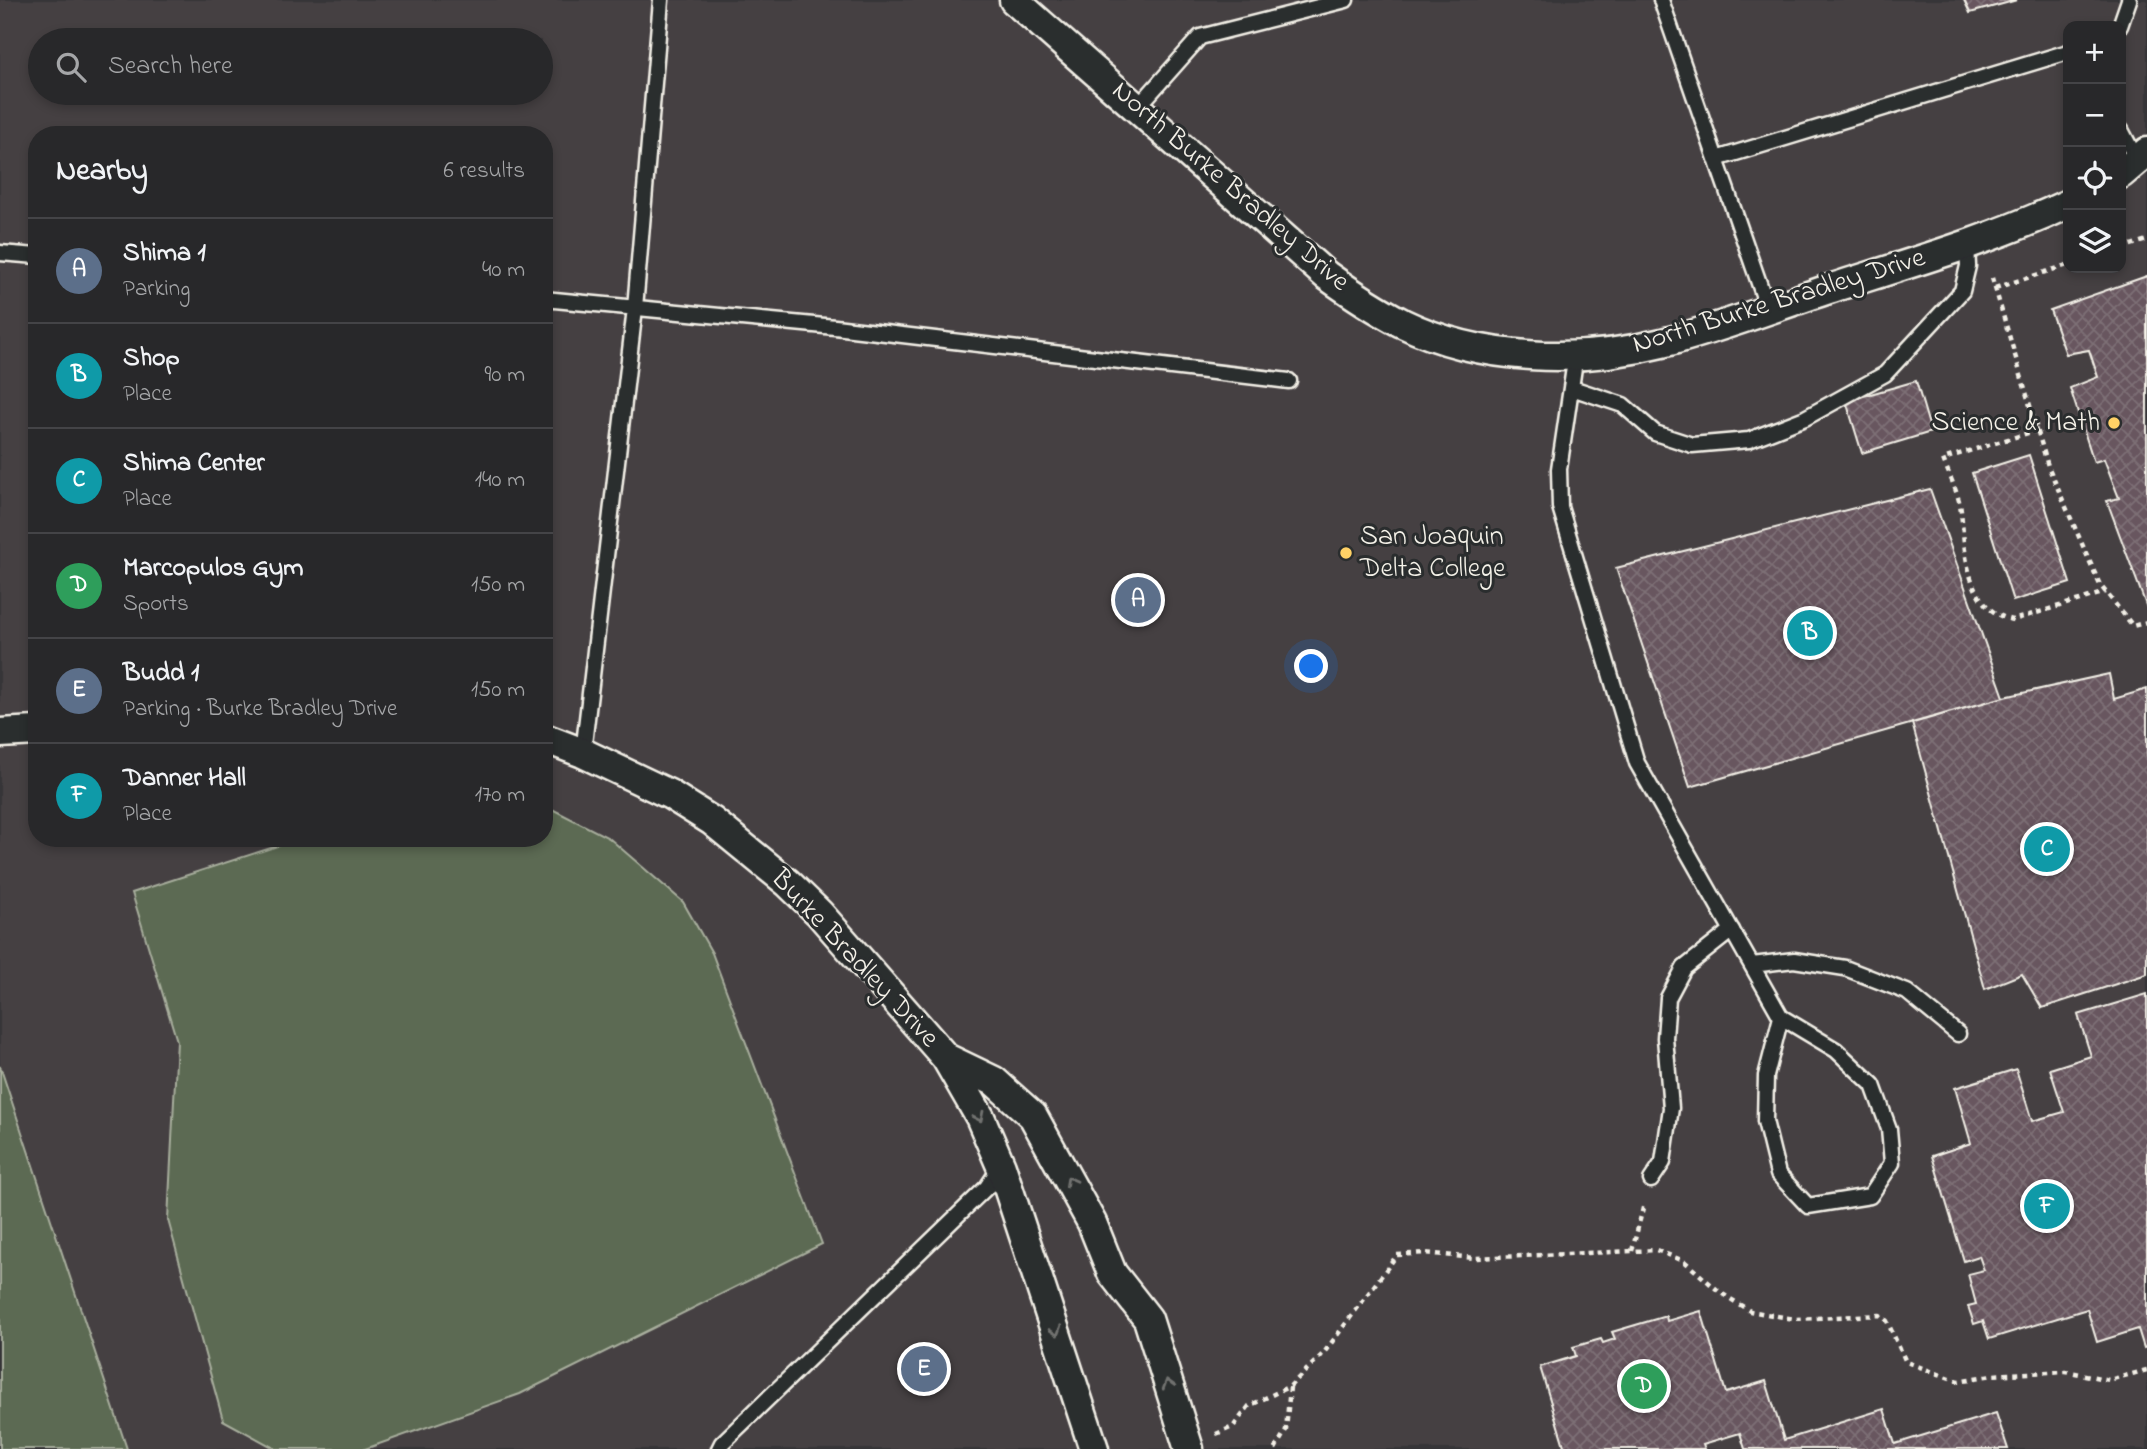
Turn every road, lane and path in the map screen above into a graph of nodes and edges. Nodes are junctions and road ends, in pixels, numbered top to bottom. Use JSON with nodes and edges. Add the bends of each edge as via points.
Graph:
{"nodes":[{"id":1,"x":662,"y":0,"type":"edge"},
{"id":2,"x":1014,"y":0,"type":"edge"},
{"id":3,"x":1346,"y":0,"type":"edge"},
{"id":4,"x":1661,"y":0,"type":"edge"},
{"id":5,"x":2129,"y":0,"type":"edge"},
{"id":6,"x":2122,"y":21,"type":"edge"},
{"id":7,"x":2063,"y":54,"type":"edge"},
{"id":8,"x":1137,"y":108,"type":"junction"},
{"id":9,"x":2126,"y":142,"type":"edge"},
{"id":10,"x":1716,"y":159,"type":"junction"},
{"id":11,"x":2135,"y":163,"type":"edge"},
{"id":12,"x":2063,"y":206,"type":"edge"},
{"id":13,"x":2147,"y":240,"type":"edge"},
{"id":14,"x":1974,"y":242,"type":"junction"},
{"id":15,"x":2126,"y":246,"type":"edge"},
{"id":16,"x":0,"y":254,"type":"edge"},
{"id":17,"x":28,"y":256,"type":"edge"},
{"id":18,"x":2063,"y":267,"type":"edge"},
{"id":19,"x":1995,"y":288,"type":"junction"},
{"id":20,"x":553,"y":300,"type":"edge"},
{"id":21,"x":635,"y":308,"type":"junction"},
{"id":22,"x":1768,"y":309,"type":"junction"},
{"id":23,"x":1576,"y":354,"type":"junction"},
{"id":24,"x":1289,"y":381,"type":"dead end"},
{"id":25,"x":1572,"y":388,"type":"junction"},
{"id":26,"x":2038,"y":430,"type":"junction"},
{"id":27,"x":2106,"y":592,"type":"junction"},
{"id":28,"x":2147,"y":622,"type":"edge"},
{"id":29,"x":28,"y":731,"type":"edge"},
{"id":30,"x":0,"y":733,"type":"edge"},
{"id":31,"x":553,"y":741,"type":"edge"},
{"id":32,"x":583,"y":753,"type":"junction"},
{"id":33,"x":1732,"y":930,"type":"junction"},
{"id":34,"x":1752,"y":965,"type":"junction"},
{"id":35,"x":1781,"y":1017,"type":"junction"},
{"id":36,"x":1958,"y":1034,"type":"dead end"},
{"id":37,"x":946,"y":1058,"type":"junction"},
{"id":38,"x":1001,"y":1166,"type":"junction"},
{"id":39,"x":1651,"y":1180,"type":"joint"},
{"id":40,"x":1632,"y":1251,"type":"junction"},
{"id":41,"x":2147,"y":1370,"type":"edge"},
{"id":42,"x":1290,"y":1386,"type":"junction"},
{"id":43,"x":1188,"y":1448,"type":"edge"},
{"id":44,"x":719,"y":1449,"type":"edge"},
{"id":45,"x":1094,"y":1449,"type":"edge"},
{"id":46,"x":1275,"y":1449,"type":"edge"}],
"edges":[{"from":1,"to":21,"type":"lane"},
{"from":2,"to":8,"type":"street","name":"North Burke Bradley Drive"},
{"from":3,"to":8,"type":"lane","via":[[1200,37]]},
{"from":4,"to":10,"type":"lane"},
{"from":5,"to":6,"type":"lane"},
{"from":7,"to":10,"type":"lane"},
{"from":8,"to":23,"type":"street","name":"North Burke Bradley Drive","via":[[1326,275],[1363,301],[1405,324],[1472,347]]},
{"from":9,"to":11,"type":"lane"},
{"from":10,"to":22,"type":"lane"},
{"from":12,"to":14,"type":"street","name":"North Burke Bradley Drive"},
{"from":13,"to":15,"type":"path"},
{"from":14,"to":19,"type":"path"},
{"from":14,"to":22,"type":"street","name":"North Burke Bradley Drive"},
{"from":14,"to":25,"type":"lane","via":[[1962,291],[1885,374],[1805,418],[1749,440],[1692,445],[1655,433],[1623,405]]},
{"from":16,"to":17,"type":"lane"},
{"from":18,"to":19,"type":"path"},
{"from":19,"to":26,"type":"path"},
{"from":20,"to":21,"type":"lane"},
{"from":21,"to":24,"type":"lane"},
{"from":21,"to":32,"type":"lane"},
{"from":22,"to":23,"type":"street","name":"North Burke Bradley Drive","via":[[1663,343]]},
{"from":23,"to":25,"type":"lane"},
{"from":25,"to":33,"type":"lane","via":[[1559,469],[1560,507],[1637,763]]},
{"from":26,"to":27,"type":"path","via":[[2048,466]]},
{"from":26,"to":27,"type":"path","via":[[1943,459],[1961,509],[1965,560],[1982,601],[1999,617],[2013,620]]},
{"from":27,"to":28,"type":"path","via":[[2133,626]]},
{"from":29,"to":30,"type":"street"},
{"from":31,"to":32,"type":"street","name":"Burke Bradley Drive"},
{"from":32,"to":37,"type":"street","name":"Burke Bradley Drive","via":[[669,794],[712,821],[788,883]]},
{"from":33,"to":34,"type":"lane"},
{"from":33,"to":39,"type":"lane","via":[[1684,968],[1668,999],[1665,1038],[1671,1108],[1663,1162]]},
{"from":34,"to":35,"type":"lane"},
{"from":34,"to":36,"type":"lane","via":[[1794,960],[1845,968],[1907,992]]},
{"from":35,"to":35,"type":"lane","via":[[1836,1050],[1872,1085],[1889,1129],[1892,1163],[1870,1196],[1808,1206],[1778,1174],[1765,1121],[1766,1076]]},
{"from":37,"to":38,"type":"street","name":"Burke Bradley Drive","one_way":true,"via":[[980,1117]]},
{"from":43,"to":37,"type":"street","name":"Burke Bradley Drive","one_way":true,"via":[[1148,1319],[1112,1273],[1092,1223],[1034,1116],[995,1081]]},
{"from":38,"to":44,"type":"lane","via":[[987,1187]]},
{"from":38,"to":45,"type":"street","name":"Burke Bradley Drive","one_way":true},
{"from":39,"to":40,"type":"path"},
{"from":40,"to":41,"type":"path","via":[[1656,1250],[1684,1261],[1750,1311],[1794,1319],[1880,1315],[1906,1362],[1958,1381],[2066,1371],[2109,1380]]},
{"from":40,"to":42,"type":"path","via":[[1475,1258],[1397,1255],[1323,1354]]},
{"from":42,"to":43,"type":"path","via":[[1249,1406],[1233,1427]]},
{"from":42,"to":46,"type":"path","via":[[1286,1430]]}]}
